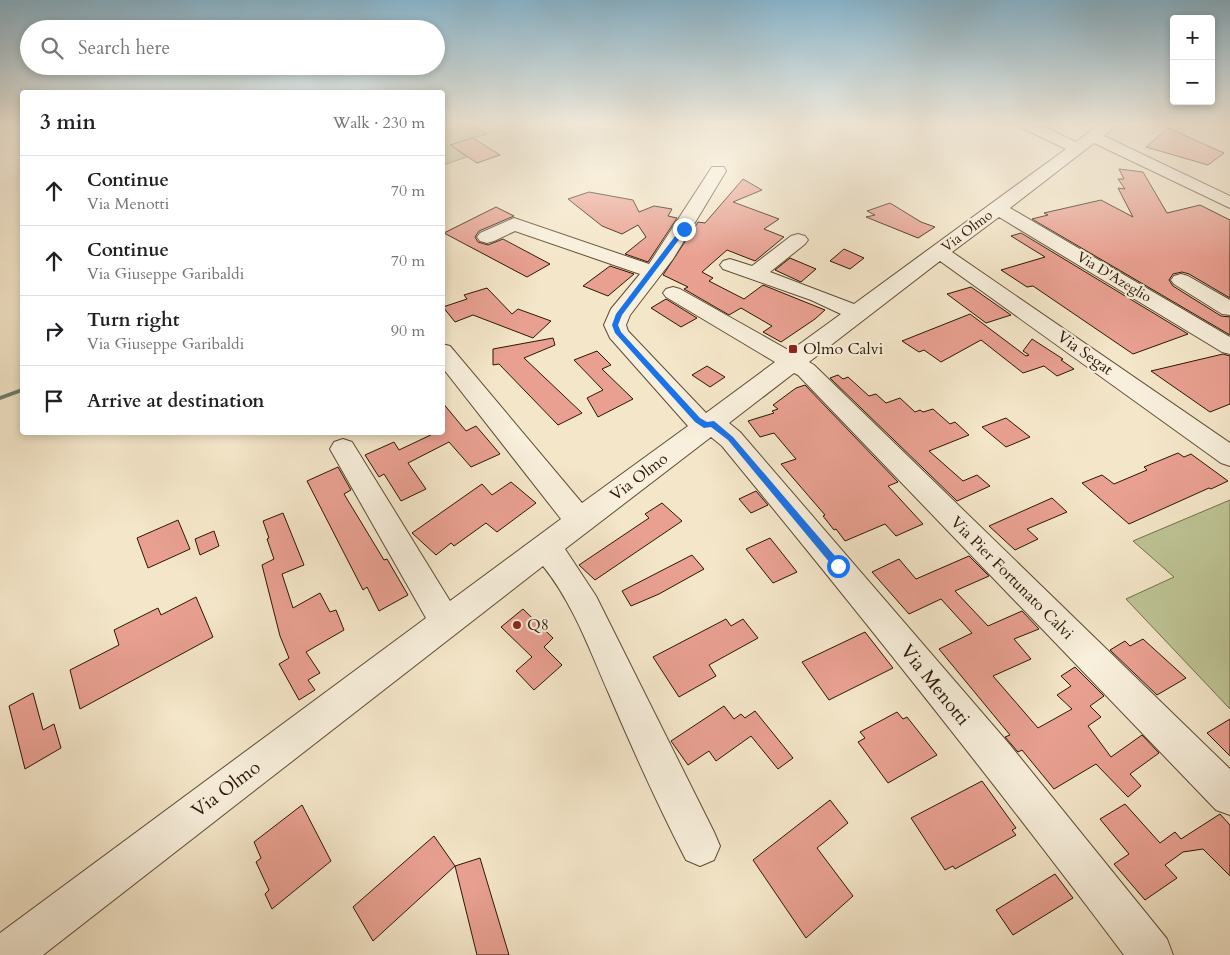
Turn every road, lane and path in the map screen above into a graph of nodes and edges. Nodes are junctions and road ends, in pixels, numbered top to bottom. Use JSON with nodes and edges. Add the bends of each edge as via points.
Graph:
{"nodes":[{"id":1,"x":1050,"y":169,"type":"edge"},
{"id":2,"x":1160,"y":169,"type":"edge"},
{"id":3,"x":718,"y":171,"type":"dead end"},
{"id":4,"x":1230,"y":203,"type":"edge"},
{"id":5,"x":997,"y":208,"type":"junction"},
{"id":6,"x":488,"y":237,"type":"dead end"},
{"id":7,"x":798,"y":240,"type":"dead end"},
{"id":8,"x":938,"y":253,"type":"junction"},
{"id":9,"x":730,"y":265,"type":"dead end"},
{"id":10,"x":651,"y":271,"type":"junction"},
{"id":11,"x":756,"y":274,"type":"junction"},
{"id":12,"x":1181,"y":280,"type":"dead end"},
{"id":13,"x":673,"y":292,"type":"dead end"},
{"id":14,"x":1230,"y":309,"type":"edge"},
{"id":15,"x":857,"y":314,"type":"junction"},
{"id":16,"x":1230,"y":347,"type":"edge"},
{"id":17,"x":445,"y":355,"type":"edge"},
{"id":18,"x":793,"y":361,"type":"junction"},
{"id":19,"x":709,"y":425,"type":"junction"},
{"id":20,"x":343,"y":450,"type":"dead end"},
{"id":21,"x":1227,"y":450,"type":"edge"},
{"id":22,"x":580,"y":521,"type":"junction"},
{"id":23,"x":545,"y":547,"type":"junction"},
{"id":24,"x":446,"y":623,"type":"junction"},
{"id":25,"x":1230,"y":796,"type":"edge"},
{"id":26,"x":700,"y":846,"type":"dead end"},
{"id":27,"x":7,"y":955,"type":"edge"},
{"id":28,"x":1151,"y":955,"type":"edge"}],
"edges":[{"from":1,"to":5,"type":"street","name":"Via Olmo"},
{"from":2,"to":4,"type":"street"},
{"from":3,"to":10,"type":"street","via":[[684,229]]},
{"from":5,"to":8,"type":"street","name":"Via Olmo"},
{"from":5,"to":16,"type":"street","name":"Via D'Azeglio"},
{"from":6,"to":10,"type":"street","via":[[514,224]]},
{"from":7,"to":11,"type":"street"},
{"from":8,"to":15,"type":"street","name":"Via Olmo"},
{"from":8,"to":21,"type":"street","name":"Via Segat","via":[[952,259]]},
{"from":9,"to":11,"type":"street"},
{"from":10,"to":19,"type":"street","name":"Via Menotti","via":[[619,314],[615,325],[618,333],[689,411]]},
{"from":11,"to":15,"type":"street"},
{"from":12,"to":14,"type":"street"},
{"from":13,"to":18,"type":"street"},
{"from":15,"to":18,"type":"street","name":"Via Olmo"},
{"from":17,"to":22,"type":"street"},
{"from":18,"to":19,"type":"street","name":"Via Olmo"},
{"from":18,"to":25,"type":"street","name":"Via Pier Fortunato Calvi","via":[[806,370]]},
{"from":19,"to":22,"type":"street","name":"Via Olmo"},
{"from":19,"to":28,"type":"street","name":"Via Menotti","via":[[731,438],[838,566],[1052,827]]},
{"from":20,"to":24,"type":"street"},
{"from":22,"to":23,"type":"street","name":"Via Olmo"},
{"from":23,"to":24,"type":"street","name":"Via Olmo"},
{"from":23,"to":26,"type":"street","via":[[557,560],[584,604]]},
{"from":24,"to":27,"type":"street","name":"Via Olmo"}]}
